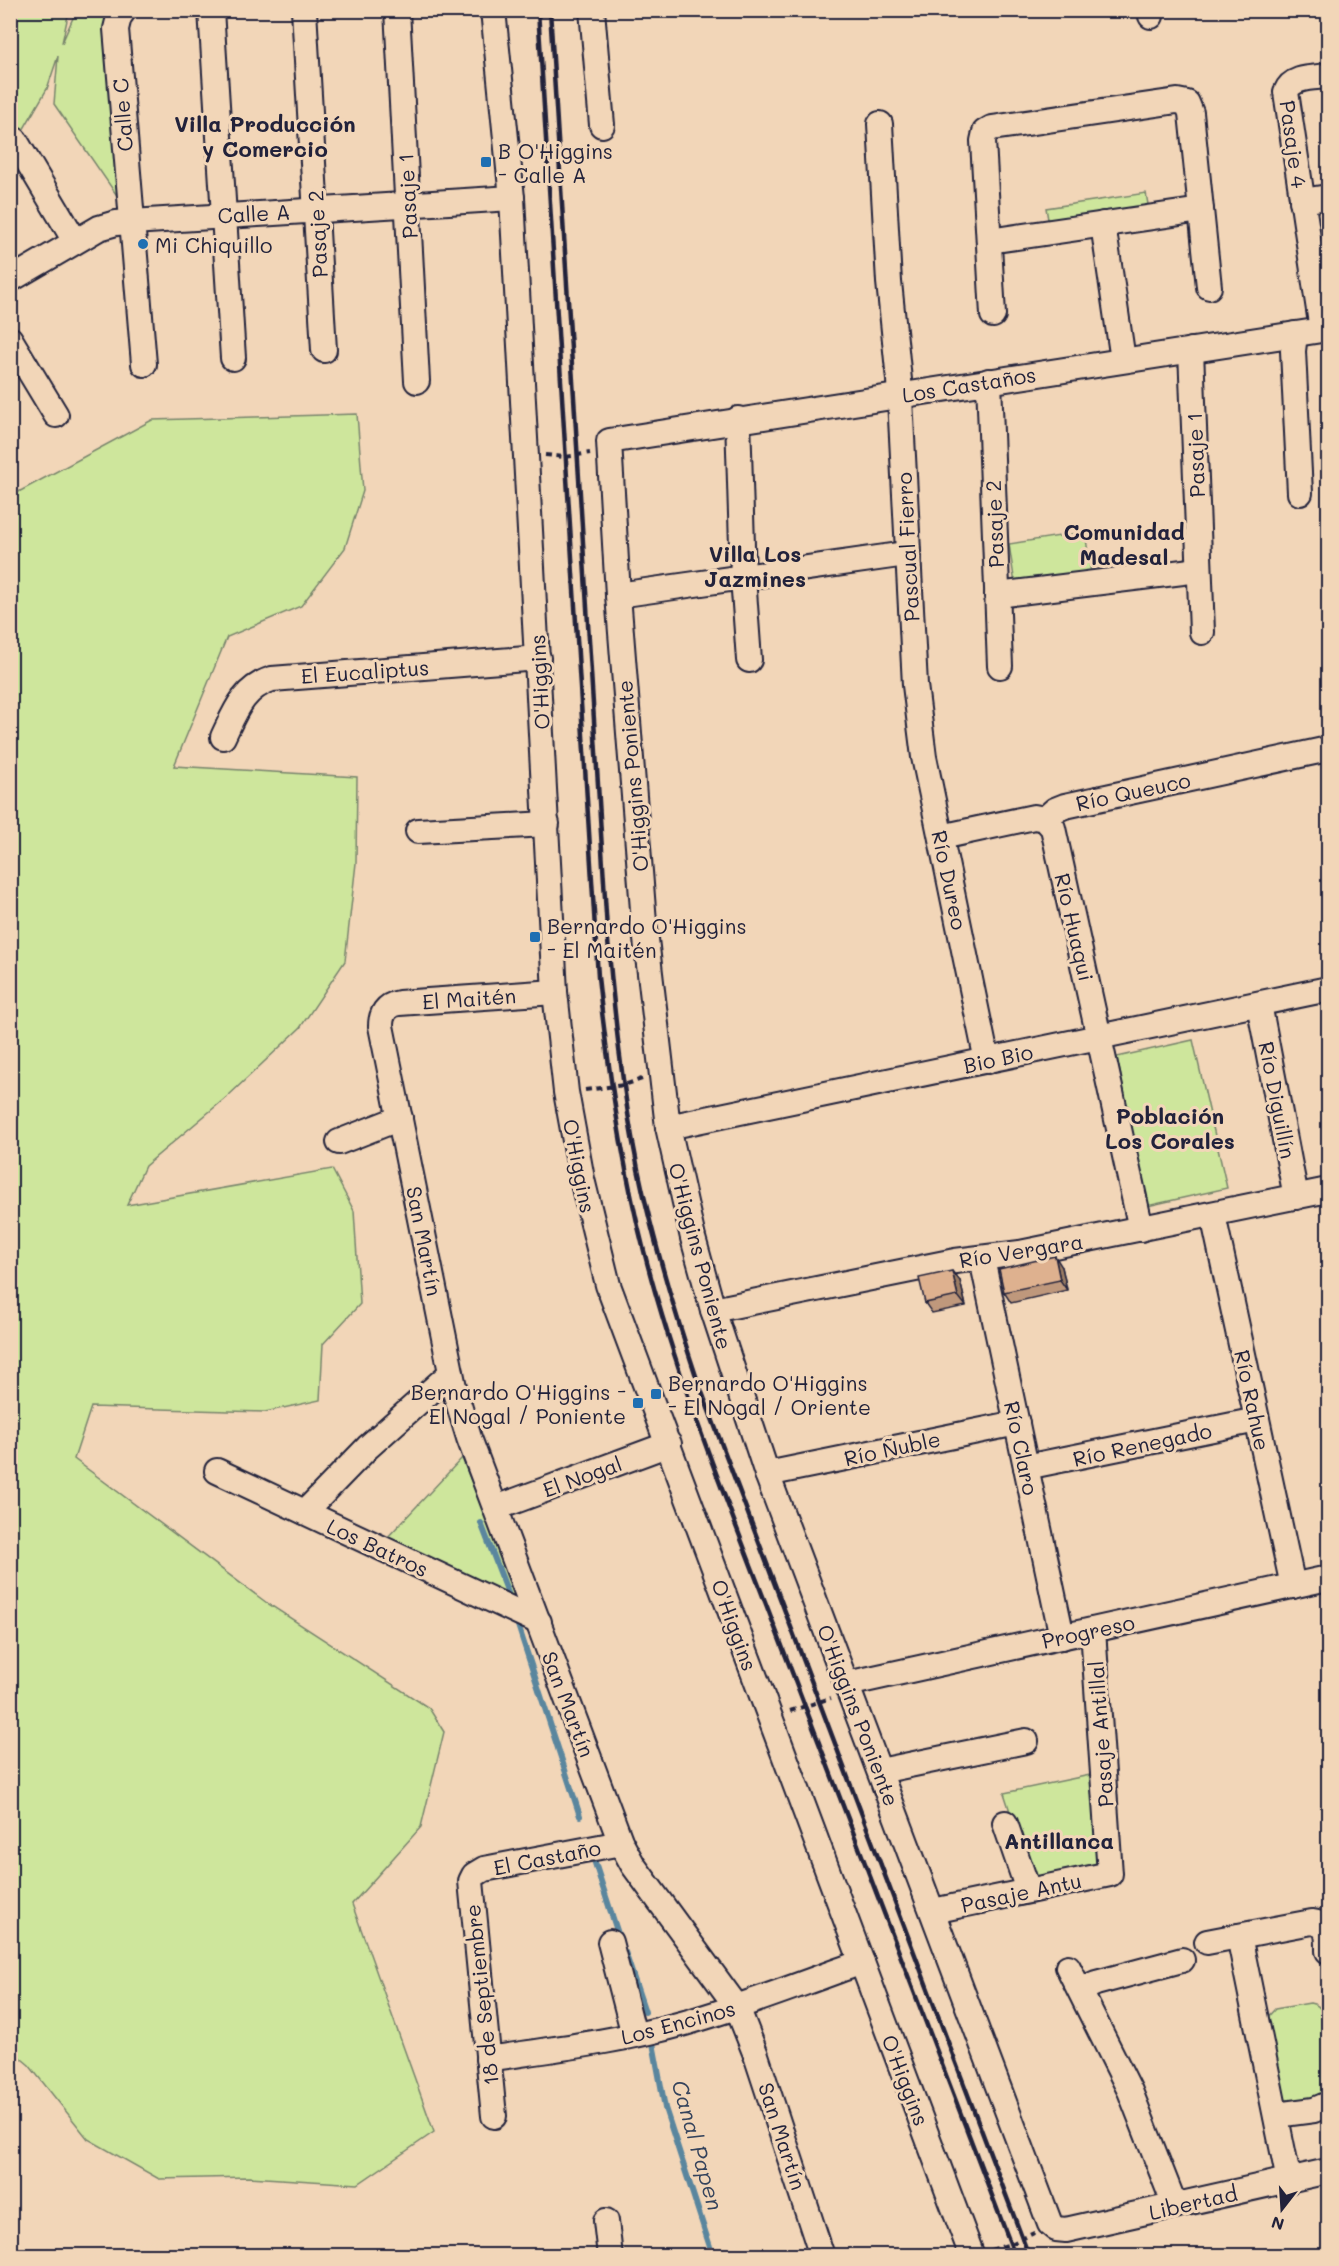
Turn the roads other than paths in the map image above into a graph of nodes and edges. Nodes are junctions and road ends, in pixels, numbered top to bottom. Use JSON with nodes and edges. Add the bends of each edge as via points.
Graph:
{"nodes":[{"id":1,"x":211,"y":10,"type":"edge"},
{"id":2,"x":304,"y":10,"type":"edge"},
{"id":3,"x":397,"y":10,"type":"edge"},
{"id":4,"x":493,"y":10,"type":"edge"},
{"id":5,"x":592,"y":10,"type":"edge"},
{"id":6,"x":123,"y":11,"type":"edge"},
{"id":7,"x":1329,"y":76,"type":"edge"},
{"id":8,"x":880,"y":124,"type":"dead end"},
{"id":9,"x":602,"y":125,"type":"dead end"},
{"id":10,"x":15,"y":140,"type":"dead end"},
{"id":11,"x":1329,"y":197,"type":"edge"},
{"id":12,"x":512,"y":198,"type":"junction"},
{"id":13,"x":1302,"y":201,"type":"junction"},
{"id":14,"x":407,"y":205,"type":"junction"},
{"id":15,"x":316,"y":210,"type":"junction"},
{"id":16,"x":1202,"y":210,"type":"junction"},
{"id":17,"x":224,"y":215,"type":"junction"},
{"id":18,"x":130,"y":221,"type":"junction"},
{"id":19,"x":1103,"y":224,"type":"junction"},
{"id":20,"x":75,"y":241,"type":"junction"},
{"id":21,"x":989,"y":241,"type":"junction"},
{"id":22,"x":10,"y":280,"type":"edge"},
{"id":23,"x":1209,"y":287,"type":"dead end"},
{"id":24,"x":993,"y":315,"type":"dead end"},
{"id":25,"x":1325,"y":329,"type":"edge"},
{"id":26,"x":1295,"y":334,"type":"junction"},
{"id":27,"x":10,"y":339,"type":"edge"},
{"id":28,"x":324,"y":350,"type":"dead end"},
{"id":29,"x":1191,"y":350,"type":"junction"},
{"id":30,"x":233,"y":358,"type":"dead end"},
{"id":31,"x":1123,"y":360,"type":"junction"},
{"id":32,"x":144,"y":364,"type":"dead end"},
{"id":33,"x":417,"y":381,"type":"dead end"},
{"id":34,"x":989,"y":381,"type":"junction"},
{"id":35,"x":898,"y":395,"type":"junction"},
{"id":36,"x":56,"y":415,"type":"dead end"},
{"id":37,"x":738,"y":419,"type":"junction"},
{"id":38,"x":609,"y":441,"type":"joint"},
{"id":39,"x":1300,"y":493,"type":"dead end"},
{"id":40,"x":906,"y":554,"type":"junction"},
{"id":41,"x":1199,"y":570,"type":"junction"},
{"id":42,"x":743,"y":577,"type":"junction"},
{"id":43,"x":997,"y":595,"type":"junction"},
{"id":44,"x":618,"y":596,"type":"junction"},
{"id":45,"x":1202,"y":632,"type":"dead end"},
{"id":46,"x":537,"y":658,"type":"junction"},
{"id":47,"x":749,"y":660,"type":"dead end"},
{"id":48,"x":1000,"y":666,"type":"dead end"},
{"id":49,"x":916,"y":700,"type":"joint"},
{"id":50,"x":223,"y":737,"type":"dead end"},
{"id":51,"x":1329,"y":749,"type":"edge"},
{"id":52,"x":1045,"y":819,"type":"junction"},
{"id":53,"x":547,"y":824,"type":"junction"},
{"id":54,"x":418,"y":831,"type":"dead end"},
{"id":55,"x":941,"y":837,"type":"junction"},
{"id":56,"x":1329,"y":989,"type":"edge"},
{"id":57,"x":555,"y":992,"type":"junction"},
{"id":58,"x":1259,"y":1004,"type":"junction"},
{"id":59,"x":386,"y":1009,"type":"joint"},
{"id":60,"x":1099,"y":1037,"type":"junction"},
{"id":61,"x":987,"y":1060,"type":"junction"},
{"id":62,"x":400,"y":1118,"type":"junction"},
{"id":63,"x":668,"y":1127,"type":"junction"},
{"id":64,"x":339,"y":1142,"type":"dead end"},
{"id":65,"x":1329,"y":1190,"type":"edge"},
{"id":66,"x":1296,"y":1197,"type":"junction"},
{"id":67,"x":1213,"y":1215,"type":"junction"},
{"id":68,"x":1141,"y":1229,"type":"junction"},
{"id":69,"x":982,"y":1259,"type":"junction"},
{"id":70,"x":713,"y":1310,"type":"junction"},
{"id":71,"x":451,"y":1373,"type":"junction"},
{"id":72,"x":1257,"y":1420,"type":"junction"},
{"id":73,"x":1017,"y":1422,"type":"junction"},
{"id":74,"x":669,"y":1444,"type":"junction"},
{"id":75,"x":1026,"y":1467,"type":"junction"},
{"id":76,"x":217,"y":1471,"type":"dead end"},
{"id":77,"x":767,"y":1474,"type":"junction"},
{"id":78,"x":496,"y":1508,"type":"junction"},
{"id":79,"x":305,"y":1512,"type":"junction"},
{"id":80,"x":1329,"y":1578,"type":"edge"},
{"id":81,"x":1293,"y":1586,"type":"junction"},
{"id":82,"x":539,"y":1622,"type":"junction"},
{"id":83,"x":1093,"y":1630,"type":"junction"},
{"id":84,"x":1062,"y":1636,"type":"junction"},
{"id":85,"x":847,"y":1684,"type":"junction"},
{"id":86,"x":1026,"y":1740,"type":"dead end"},
{"id":87,"x":880,"y":1771,"type":"junction"},
{"id":88,"x":1005,"y":1823,"type":"dead end"},
{"id":89,"x":621,"y":1843,"type":"junction"},
{"id":90,"x":1110,"y":1874,"type":"joint"},
{"id":91,"x":474,"y":1875,"type":"joint"},
{"id":92,"x":1028,"y":1890,"type":"junction"},
{"id":93,"x":933,"y":1911,"type":"junction"},
{"id":94,"x":1239,"y":1936,"type":"junction"},
{"id":95,"x":610,"y":1942,"type":"dead end"},
{"id":96,"x":1207,"y":1942,"type":"dead end"},
{"id":97,"x":1329,"y":1951,"type":"edge"},
{"id":98,"x":1182,"y":1960,"type":"dead end"},
{"id":99,"x":862,"y":1962,"type":"junction"},
{"id":100,"x":1068,"y":1967,"type":"dead end"},
{"id":101,"x":1080,"y":1990,"type":"junction"},
{"id":102,"x":737,"y":2007,"type":"junction"},
{"id":103,"x":634,"y":2035,"type":"junction"},
{"id":104,"x":488,"y":2060,"type":"junction"},
{"id":105,"x":1329,"y":2104,"type":"edge"},
{"id":106,"x":1276,"y":2115,"type":"junction"},
{"id":107,"x":494,"y":2116,"type":"dead end"},
{"id":108,"x":1329,"y":2171,"type":"edge"},
{"id":109,"x":1289,"y":2181,"type":"junction"},
{"id":110,"x":1175,"y":2206,"type":"junction"},
{"id":111,"x":606,"y":2221,"type":"dead end"},
{"id":112,"x":1053,"y":2226,"type":"joint"},
{"id":113,"x":978,"y":2254,"type":"edge"},
{"id":114,"x":610,"y":2256,"type":"edge"},
{"id":115,"x":822,"y":2256,"type":"edge"}],
"edges":[{"from":1,"to":17,"type":"street"},
{"from":2,"to":15,"type":"street","name":"Pasaje 2"},
{"from":3,"to":14,"type":"street","name":"Pasaje 1"},
{"from":4,"to":12,"type":"street","name":"O'Higgins"},
{"from":5,"to":9,"type":"street"},
{"from":6,"to":18,"type":"street","name":"Calle C","via":[[116,30]]},
{"from":7,"to":13,"type":"street","name":"Pasaje 4","via":[[1295,81],[1288,87],[1286,97]]},
{"from":8,"to":35,"type":"street","name":"Pascual Fierro"},
{"from":10,"to":20,"type":"street"},
{"from":11,"to":13,"type":"street"},
{"from":12,"to":14,"type":"street","name":"Calle A"},
{"from":12,"to":46,"type":"street","name":"O'Higgins"},
{"from":13,"to":25,"type":"street","name":"Pasaje 4"},
{"from":14,"to":15,"type":"street","name":"Calle A"},
{"from":14,"to":33,"type":"street","name":"Pasaje 1"},
{"from":15,"to":17,"type":"street","name":"Calle A"},
{"from":15,"to":28,"type":"street","name":"Pasaje 2"},
{"from":16,"to":19,"type":"street"},
{"from":16,"to":21,"type":"street","via":[[1190,106],[1182,101],[1154,104],[985,132]]},
{"from":16,"to":23,"type":"street"},
{"from":17,"to":18,"type":"street","name":"Calle A"},
{"from":17,"to":30,"type":"street"},
{"from":18,"to":20,"type":"street","name":"Calle A","via":[[99,228]]},
{"from":18,"to":32,"type":"street"},
{"from":19,"to":21,"type":"street"},
{"from":19,"to":31,"type":"street"},
{"from":20,"to":22,"type":"street","name":"Calle A"},
{"from":21,"to":24,"type":"street"},
{"from":25,"to":26,"type":"street","name":"Los Castaños"},
{"from":26,"to":29,"type":"street","name":"Los Castaños"},
{"from":26,"to":39,"type":"street"},
{"from":27,"to":36,"type":"street"},
{"from":29,"to":31,"type":"street","name":"Los Castaños"},
{"from":29,"to":41,"type":"street","name":"Pasaje 1"},
{"from":31,"to":34,"type":"street","name":"Los Castaños"},
{"from":34,"to":35,"type":"street","name":"Los Castaños"},
{"from":34,"to":43,"type":"street","name":"Pasaje 2"},
{"from":35,"to":37,"type":"street","name":"Los Castaños"},
{"from":35,"to":40,"type":"street","name":"Pascual Fierro"},
{"from":37,"to":38,"type":"street","name":"Los Castaños"},
{"from":37,"to":42,"type":"street"},
{"from":38,"to":44,"type":"street","name":"O'Higgins Poniente"},
{"from":40,"to":42,"type":"street"},
{"from":40,"to":49,"type":"street","name":"Pascual Fierro"},
{"from":41,"to":43,"type":"street"},
{"from":41,"to":45,"type":"street","name":"Pasaje 1"},
{"from":42,"to":44,"type":"street"},
{"from":42,"to":47,"type":"street"},
{"from":43,"to":48,"type":"street","name":"Pasaje 2"},
{"from":44,"to":63,"type":"street","name":"O'Higgins Poniente","via":[[644,922]]},
{"from":46,"to":50,"type":"street","name":"El Eucaliptus","via":[[272,679],[248,692]]},
{"from":46,"to":53,"type":"street","name":"O'Higgins"},
{"from":49,"to":55,"type":"street","name":"Río Dureo"},
{"from":51,"to":52,"type":"street","name":"Río Queuco","via":[[1065,806]]},
{"from":52,"to":55,"type":"street","name":"Río Queuco","via":[[1034,817]]},
{"from":52,"to":60,"type":"street","name":"Río Huaqui","via":[[1053,828]]},
{"from":53,"to":54,"type":"street"},
{"from":53,"to":57,"type":"street","name":"O'Higgins"},
{"from":55,"to":61,"type":"street","name":"Río Dureo"},
{"from":56,"to":58,"type":"street","name":"Bio Bio"},
{"from":57,"to":59,"type":"street","name":"El Maitén","via":[[399,1003]]},
{"from":57,"to":74,"type":"street","name":"O'Higgins","via":[[566,1092],[598,1250],[625,1333]]},
{"from":58,"to":60,"type":"street","name":"Bio Bio"},
{"from":58,"to":66,"type":"street","name":"Río Diguillín"},
{"from":59,"to":62,"type":"street","name":"San Martín","via":[[381,1026]]},
{"from":60,"to":61,"type":"street","name":"Bio Bio"},
{"from":60,"to":68,"type":"street","name":"Río Huaqui"},
{"from":61,"to":63,"type":"street","name":"Bio Bio"},
{"from":62,"to":64,"type":"street"},
{"from":62,"to":71,"type":"street","name":"San Martín"},
{"from":63,"to":70,"type":"street","name":"O'Higgins Poniente"},
{"from":65,"to":66,"type":"street","name":"Río Vergara"},
{"from":66,"to":67,"type":"street","name":"Río Vergara"},
{"from":67,"to":68,"type":"street","name":"Río Vergara"},
{"from":67,"to":72,"type":"street","name":"Río Rahue"},
{"from":68,"to":69,"type":"street","name":"Río Vergara"},
{"from":69,"to":70,"type":"street","name":"Río Vergara","via":[[955,1261]]},
{"from":69,"to":73,"type":"street","name":"Río Claro"},
{"from":70,"to":77,"type":"street","name":"O'Higgins Poniente"},
{"from":71,"to":78,"type":"street","name":"San Martín","via":[[469,1438]]},
{"from":71,"to":79,"type":"street","via":[[368,1447]]},
{"from":72,"to":75,"type":"street","name":"Río Renegado"},
{"from":72,"to":81,"type":"street","name":"Río Rahue"},
{"from":73,"to":75,"type":"street","name":"Río Claro"},
{"from":73,"to":77,"type":"street","name":"Río Ñuble"},
{"from":74,"to":78,"type":"street","name":"El Nogal"},
{"from":74,"to":99,"type":"street","name":"O'Higgins"},
{"from":75,"to":84,"type":"street","name":"Río Claro"},
{"from":76,"to":79,"type":"street","name":"Los Batros"},
{"from":77,"to":85,"type":"street","name":"O'Higgins Poniente"},
{"from":78,"to":82,"type":"street","name":"San Martín"},
{"from":79,"to":82,"type":"street","name":"Los Batros"},
{"from":80,"to":81,"type":"street","name":"Progreso"},
{"from":81,"to":83,"type":"street","name":"Progreso"},
{"from":82,"to":89,"type":"street","name":"San Martín"},
{"from":83,"to":84,"type":"street","name":"Progreso"},
{"from":83,"to":90,"type":"street","name":"Pasaje Antillal"},
{"from":84,"to":85,"type":"street","name":"Progreso"},
{"from":85,"to":87,"type":"street","name":"O'Higgins Poniente"},
{"from":86,"to":87,"type":"street"},
{"from":87,"to":93,"type":"street","name":"O'Higgins Poniente"},
{"from":88,"to":92,"type":"street"},
{"from":89,"to":91,"type":"street","name":"El Castaño","via":[[484,1869]]},
{"from":89,"to":102,"type":"street","name":"San Martín"},
{"from":90,"to":92,"type":"street","name":"Pasaje Antu"},
{"from":91,"to":104,"type":"street","name":"18 de Septiembre","via":[[470,1887]]},
{"from":92,"to":93,"type":"street","name":"Pasaje Antu"},
{"from":93,"to":112,"type":"street","name":"O'Higgins Poniente"},
{"from":94,"to":96,"type":"street"},
{"from":94,"to":97,"type":"street","via":[[1318,1923],[1326,1930]]},
{"from":94,"to":106,"type":"street"},
{"from":95,"to":103,"type":"street"},
{"from":98,"to":101,"type":"street"},
{"from":99,"to":102,"type":"street","name":"Los Encinos"},
{"from":99,"to":113,"type":"street","name":"O'Higgins"},
{"from":100,"to":101,"type":"street"},
{"from":101,"to":110,"type":"street","via":[[1130,2091]]},
{"from":102,"to":103,"type":"street","name":"Los Encinos"},
{"from":102,"to":115,"type":"street","name":"San Martín"},
{"from":103,"to":104,"type":"street","name":"Los Encinos"},
{"from":104,"to":107,"type":"street","name":"18 de Septiembre"},
{"from":105,"to":106,"type":"street"},
{"from":106,"to":109,"type":"street"},
{"from":108,"to":109,"type":"street","name":"Libertad"},
{"from":109,"to":110,"type":"street","name":"Libertad"},
{"from":110,"to":112,"type":"street","name":"Libertad","via":[[1066,2230]]},
{"from":111,"to":114,"type":"street"}]}
